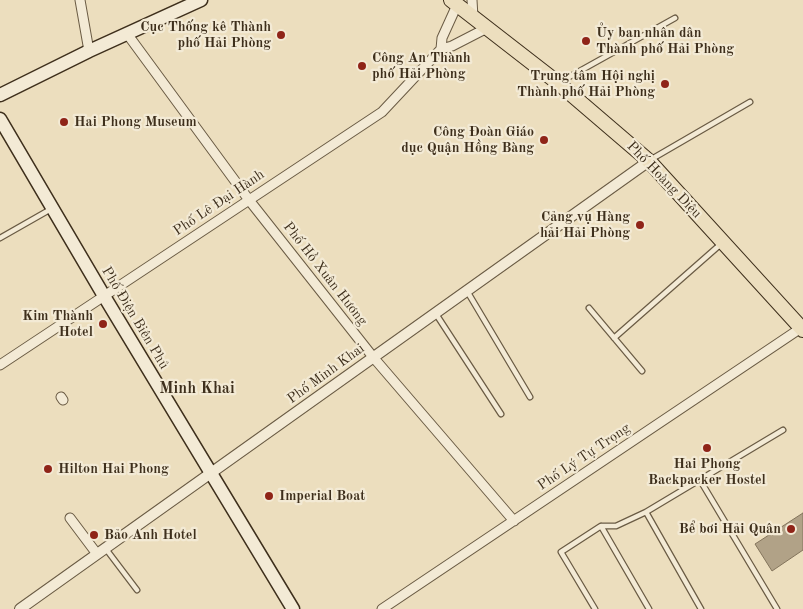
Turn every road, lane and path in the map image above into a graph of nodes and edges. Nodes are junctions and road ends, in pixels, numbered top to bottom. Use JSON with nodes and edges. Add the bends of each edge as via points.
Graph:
{"nodes":[{"id":1,"x":80,"y":0,"type":"edge"},
{"id":2,"x":201,"y":0,"type":"edge"},
{"id":3,"x":472,"y":0,"type":"edge"},
{"id":4,"x":454,"y":2,"type":"edge"},
{"id":5,"x":473,"y":17,"type":"junction"},
{"id":6,"x":675,"y":18,"type":"dead end"},
{"id":7,"x":486,"y":28,"type":"junction"},
{"id":8,"x":128,"y":34,"type":"junction"},
{"id":9,"x":441,"y":49,"type":"junction"},
{"id":10,"x":90,"y":51,"type":"junction"},
{"id":11,"x":558,"y":83,"type":"junction"},
{"id":12,"x":0,"y":95,"type":"edge"},
{"id":13,"x":750,"y":102,"type":"dead end"},
{"id":14,"x":0,"y":119,"type":"edge"},
{"id":15,"x":649,"y":161,"type":"junction"},
{"id":16,"x":249,"y":200,"type":"junction"},
{"id":17,"x":52,"y":208,"type":"junction"},
{"id":18,"x":0,"y":238,"type":"edge"},
{"id":19,"x":723,"y":242,"type":"junction"},
{"id":20,"x":466,"y":290,"type":"junction"},
{"id":21,"x":104,"y":296,"type":"junction"},
{"id":22,"x":589,"y":308,"type":"dead end"},
{"id":23,"x":435,"y":312,"type":"junction"},
{"id":24,"x":802,"y":329,"type":"edge"},
{"id":25,"x":614,"y":338,"type":"junction"},
{"id":26,"x":373,"y":357,"type":"junction"},
{"id":27,"x":0,"y":365,"type":"edge"},
{"id":28,"x":642,"y":371,"type":"dead end"},
{"id":29,"x":530,"y":397,"type":"dead end"},
{"id":30,"x":502,"y":414,"type":"dead end"},
{"id":31,"x":783,"y":430,"type":"dead end"},
{"id":32,"x":211,"y":473,"type":"junction"},
{"id":33,"x":700,"y":480,"type":"junction"},
{"id":34,"x":646,"y":512,"type":"junction"},
{"id":35,"x":70,"y":518,"type":"dead end"},
{"id":36,"x":514,"y":520,"type":"junction"},
{"id":37,"x":601,"y":526,"type":"junction"},
{"id":38,"x":101,"y":551,"type":"junction"},
{"id":39,"x":137,"y":590,"type":"dead end"},
{"id":40,"x":20,"y":609,"type":"edge"},
{"id":41,"x":293,"y":609,"type":"edge"},
{"id":42,"x":382,"y":609,"type":"edge"},
{"id":43,"x":595,"y":609,"type":"edge"},
{"id":44,"x":649,"y":609,"type":"edge"},
{"id":45,"x":701,"y":609,"type":"edge"},
{"id":46,"x":777,"y":609,"type":"edge"}],
"edges":[{"from":1,"to":10,"type":"street"},
{"from":2,"to":8,"type":"main road"},
{"from":3,"to":5,"type":"street"},
{"from":4,"to":5,"type":"main road","name":"Phố Hoàng Diệu"},
{"from":4,"to":9,"type":"street","name":"Phố Lê Đại Hành"},
{"from":5,"to":7,"type":"main road","name":"Phố Hoàng Diệu"},
{"from":6,"to":11,"type":"lane"},
{"from":7,"to":9,"type":"street","name":"Phố Lê Đại Hành"},
{"from":7,"to":11,"type":"main road","name":"Phố Hoàng Diệu"},
{"from":8,"to":10,"type":"main road"},
{"from":8,"to":16,"type":"street","name":"Phố Hồ Xuân Hương"},
{"from":9,"to":16,"type":"street","name":"Phố Lê Đại Hành","via":[[382,112]]},
{"from":10,"to":12,"type":"main road"},
{"from":11,"to":15,"type":"main road","name":"Phố Hoàng Diệu"},
{"from":13,"to":15,"type":"lane"},
{"from":14,"to":17,"type":"main road","name":"Phố Điện Biên Phủ"},
{"from":15,"to":19,"type":"main road","name":"Phố Hoàng Diệu"},
{"from":15,"to":20,"type":"street","name":"Phố Minh Khai"},
{"from":16,"to":21,"type":"street","name":"Phố Lê Đại Hành"},
{"from":16,"to":26,"type":"street","name":"Phố Hồ Xuân Hương"},
{"from":17,"to":18,"type":"lane"},
{"from":17,"to":21,"type":"main road","name":"Phố Điện Biên Phủ"},
{"from":19,"to":24,"type":"main road","name":"Phố Hoàng Diệu"},
{"from":19,"to":25,"type":"lane"},
{"from":20,"to":23,"type":"street","name":"Phố Minh Khai"},
{"from":20,"to":29,"type":"lane"},
{"from":21,"to":27,"type":"street","name":"Phố Lê Đại Hành"},
{"from":21,"to":32,"type":"main road","name":"Phố Điện Biên Phủ"},
{"from":22,"to":25,"type":"lane"},
{"from":23,"to":26,"type":"street","name":"Phố Minh Khai"},
{"from":23,"to":30,"type":"lane"},
{"from":24,"to":36,"type":"street","name":"Phố Lý Tự Trọng"},
{"from":25,"to":28,"type":"lane"},
{"from":26,"to":32,"type":"street","name":"Phố Minh Khai"},
{"from":26,"to":36,"type":"street","name":"Phố Hồ Xuân Hương"},
{"from":31,"to":33,"type":"lane"},
{"from":32,"to":38,"type":"street","name":"Phố Minh Khai"},
{"from":32,"to":41,"type":"main road","name":"Phố Điện Biên Phủ"},
{"from":33,"to":34,"type":"lane"},
{"from":33,"to":46,"type":"lane"},
{"from":34,"to":37,"type":"lane","via":[[616,526]]},
{"from":34,"to":45,"type":"lane"},
{"from":35,"to":38,"type":"street"},
{"from":36,"to":42,"type":"street","name":"Phố Lý Tự Trọng"},
{"from":37,"to":43,"type":"lane","via":[[561,552]]},
{"from":37,"to":44,"type":"lane"},
{"from":38,"to":39,"type":"lane"},
{"from":38,"to":40,"type":"street","name":"Phố Minh Khai"}]}
